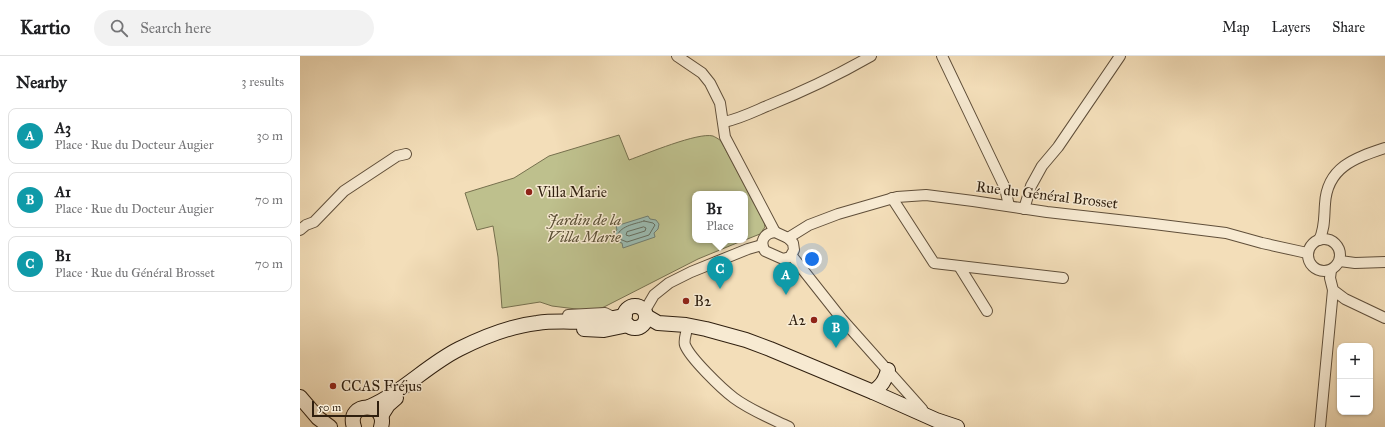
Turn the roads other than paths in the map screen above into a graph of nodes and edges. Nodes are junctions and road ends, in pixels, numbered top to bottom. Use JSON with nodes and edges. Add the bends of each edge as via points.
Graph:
{"nodes":[{"id":1,"x":677,"y":56,"type":"edge"},
{"id":2,"x":871,"y":56,"type":"edge"},
{"id":3,"x":942,"y":56,"type":"edge"},
{"id":4,"x":1120,"y":56,"type":"edge"},
{"id":5,"x":854,"y":60,"type":"edge"},
{"id":6,"x":724,"y":122,"type":"junction"},
{"id":7,"x":1385,"y":148,"type":"edge"},
{"id":8,"x":406,"y":154,"type":"dead end"},
{"id":9,"x":892,"y":198,"type":"junction"},
{"id":10,"x":1009,"y":206,"type":"junction"},
{"id":11,"x":1024,"y":209,"type":"junction"},
{"id":12,"x":302,"y":224,"type":"edge"},
{"id":13,"x":775,"y":232,"type":"junction"},
{"id":14,"x":788,"y":238,"type":"junction"},
{"id":15,"x":1319,"y":240,"type":"junction"},
{"id":16,"x":762,"y":245,"type":"junction"},
{"id":17,"x":1307,"y":253,"type":"junction"},
{"id":18,"x":792,"y":256,"type":"junction"},
{"id":19,"x":1340,"y":261,"type":"junction"},
{"id":20,"x":1385,"y":262,"type":"edge"},
{"id":21,"x":959,"y":266,"type":"junction"},
{"id":22,"x":1331,"y":270,"type":"junction"},
{"id":23,"x":1063,"y":278,"type":"dead end"},
{"id":24,"x":1333,"y":290,"type":"junction"},
{"id":25,"x":988,"y":311,"type":"dead end"},
{"id":26,"x":644,"y":318,"type":"junction"},
{"id":27,"x":1385,"y":318,"type":"edge"},
{"id":28,"x":623,"y":319,"type":"junction"},
{"id":29,"x":686,"y":333,"type":"junction"},
{"id":30,"x":888,"y":370,"type":"junction"},
{"id":31,"x":873,"y":392,"type":"junction"},
{"id":32,"x":300,"y":397,"type":"edge"},
{"id":33,"x":300,"y":405,"type":"edge"},
{"id":34,"x":369,"y":407,"type":"junction"},
{"id":35,"x":381,"y":421,"type":"edge"},
{"id":36,"x":353,"y":423,"type":"edge"},
{"id":37,"x":933,"y":424,"type":"edge"},
{"id":38,"x":317,"y":427,"type":"edge"},
{"id":39,"x":332,"y":427,"type":"edge"},
{"id":40,"x":789,"y":427,"type":"edge"},
{"id":41,"x":957,"y":427,"type":"edge"},
{"id":42,"x":1320,"y":427,"type":"edge"}],
"edges":[{"from":1,"to":6,"type":"street","via":[[702,73],[710,82],[720,103]]},
{"from":2,"to":5,"type":"street"},
{"from":3,"to":10,"type":"street","via":[[1005,188]]},
{"from":4,"to":11,"type":"street","via":[[1058,147],[1042,166],[1031,186]]},
{"from":5,"to":6,"type":"street","via":[[786,98]]},
{"from":6,"to":13,"type":"street","via":[[731,148]]},
{"from":7,"to":15,"type":"street","via":[[1348,162],[1330,180],[1325,200],[1324,228]]},
{"from":8,"to":12,"type":"street","via":[[397,156],[344,191],[314,222]]},
{"from":9,"to":10,"type":"street","name":"Rue du Général Brosset","via":[[926,195]]},
{"from":9,"to":14,"type":"street","name":"Rue du Général Brosset","via":[[809,225]]},
{"from":9,"to":21,"type":"street","via":[[934,263]]},
{"from":10,"to":11,"type":"street","name":"Rue du Général Brosset"},
{"from":11,"to":17,"type":"street","name":"Rue du Général Brosset","via":[[1226,233]]},
{"from":13,"to":14,"type":"street"},
{"from":13,"to":16,"type":"street","via":[[766,235]]},
{"from":14,"to":18,"type":"street","via":[[794,243]]},
{"from":15,"to":17,"type":"street","via":[[1314,242]]},
{"from":15,"to":19,"type":"street","via":[[1331,240],[1336,244],[1340,249]]},
{"from":16,"to":18,"type":"street","via":[[765,251],[784,259]]},
{"from":16,"to":26,"type":"street","via":[[668,283],[654,295]]},
{"from":17,"to":22,"type":"street","via":[[1312,267],[1319,271]]},
{"from":18,"to":30,"type":"street","via":[[841,318]]},
{"from":19,"to":20,"type":"street"},
{"from":19,"to":22,"type":"street"},
{"from":21,"to":23,"type":"street"},
{"from":21,"to":25,"type":"street"},
{"from":22,"to":24,"type":"street"},
{"from":24,"to":27,"type":"street","via":[[1345,299]]},
{"from":24,"to":42,"type":"street"},
{"from":26,"to":28,"type":"main road","via":[[637,328]]},
{"from":26,"to":28,"type":"main road","via":[[639,307],[628,309]]},
{"from":26,"to":29,"type":"main road","via":[[660,330]]},
{"from":26,"to":31,"type":"main road","via":[[658,323],[686,325],[746,340]]},
{"from":28,"to":34,"type":"main road","via":[[524,325],[485,337],[431,365],[384,400]]},
{"from":28,"to":35,"type":"main road","via":[[604,330],[531,329],[481,344],[459,354],[388,404]]},
{"from":29,"to":37,"type":"main road","via":[[718,338],[779,357]]},
{"from":29,"to":40,"type":"street","via":[[685,345],[690,354],[733,398]]},
{"from":30,"to":31,"type":"main road","via":[[882,385]]},
{"from":30,"to":37,"type":"street"},
{"from":31,"to":37,"type":"main road"},
{"from":32,"to":39,"type":"main road","via":[[318,418]]},
{"from":33,"to":38,"type":"main road"},
{"from":34,"to":35,"type":"main road","via":[[374,408]]},
{"from":34,"to":36,"type":"main road","via":[[360,408],[354,415]]},
{"from":36,"to":39,"type":"main road"},
{"from":37,"to":41,"type":"main road"}]}
